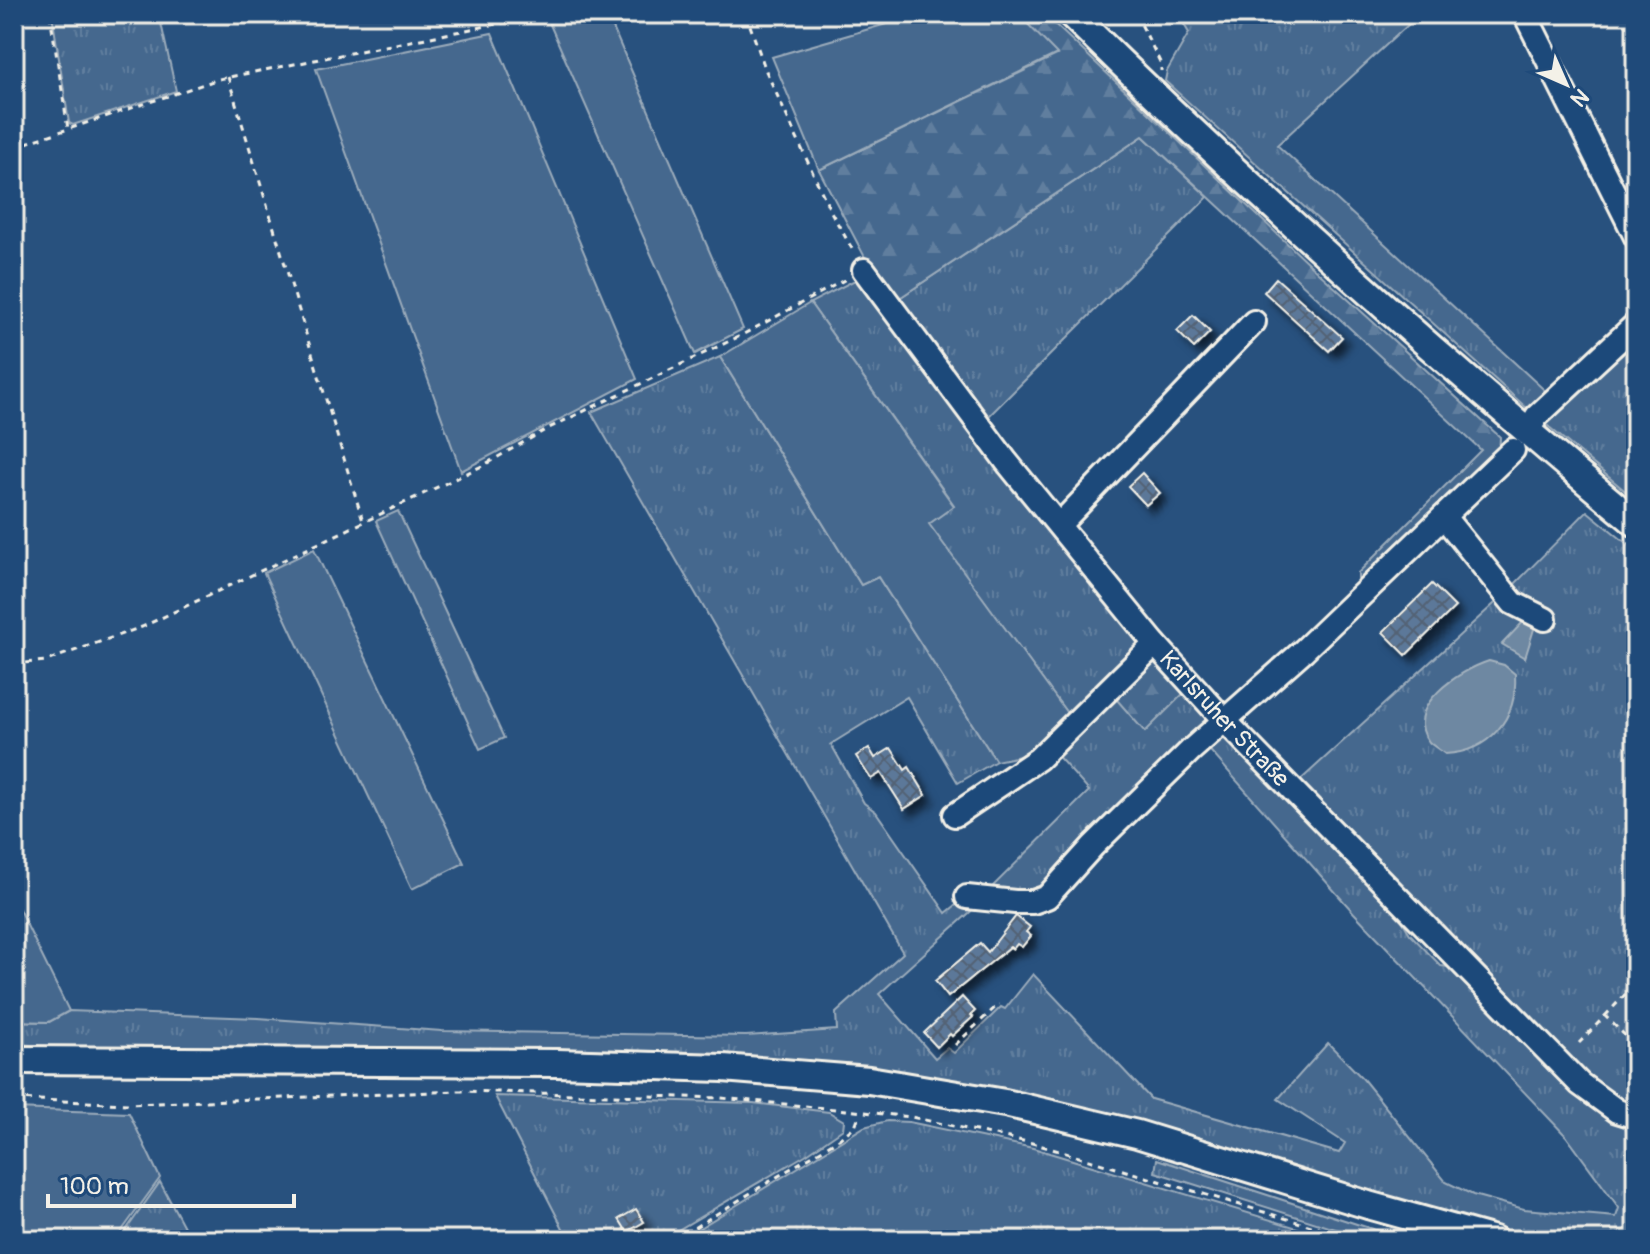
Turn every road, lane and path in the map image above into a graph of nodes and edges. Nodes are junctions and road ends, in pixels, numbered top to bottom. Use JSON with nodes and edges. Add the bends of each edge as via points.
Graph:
{"nodes":[{"id":1,"x":50,"y":14,"type":"edge"},
{"id":2,"x":547,"y":14,"type":"edge"},
{"id":3,"x":746,"y":14,"type":"edge"},
{"id":4,"x":1071,"y":14,"type":"edge"},
{"id":5,"x":1136,"y":14,"type":"edge"},
{"id":6,"x":1525,"y":14,"type":"edge"},
{"id":7,"x":228,"y":77,"type":"junction"},
{"id":8,"x":1149,"y":91,"type":"junction"},
{"id":9,"x":68,"y":131,"type":"junction"},
{"id":10,"x":14,"y":147,"type":"edge"},
{"id":11,"x":1636,"y":237,"type":"edge"},
{"id":12,"x":864,"y":270,"type":"junction"},
{"id":13,"x":1254,"y":322,"type":"dead end"},
{"id":14,"x":1636,"y":324,"type":"edge"},
{"id":15,"x":1520,"y":441,"type":"junction"},
{"id":16,"x":1444,"y":517,"type":"junction"},
{"id":17,"x":363,"y":522,"type":"junction"},
{"id":18,"x":1636,"y":523,"type":"edge"},
{"id":19,"x":1059,"y":525,"type":"junction"},
{"id":20,"x":1545,"y":619,"type":"dead end"},
{"id":21,"x":1628,"y":622,"type":"dead end"},
{"id":22,"x":1636,"y":629,"type":"edge"},
{"id":23,"x":1155,"y":644,"type":"junction"},
{"id":24,"x":14,"y":664,"type":"edge"},
{"id":25,"x":1225,"y":721,"type":"junction"},
{"id":26,"x":955,"y":815,"type":"dead end"},
{"id":27,"x":967,"y":897,"type":"dead end"},
{"id":28,"x":1636,"y":983,"type":"edge"},
{"id":29,"x":999,"y":1004,"type":"dead end"},
{"id":30,"x":1605,"y":1016,"type":"junction"},
{"id":31,"x":1579,"y":1043,"type":"dead end"},
{"id":32,"x":955,"y":1045,"type":"dead end"},
{"id":33,"x":1636,"y":1046,"type":"edge"},
{"id":34,"x":14,"y":1060,"type":"edge"},
{"id":35,"x":14,"y":1099,"type":"edge"},
{"id":36,"x":860,"y":1113,"type":"junction"},
{"id":37,"x":1636,"y":1117,"type":"edge"},
{"id":38,"x":674,"y":1240,"type":"edge"},
{"id":39,"x":1358,"y":1240,"type":"edge"},
{"id":40,"x":1494,"y":1240,"type":"edge"}],
"edges":[{"from":1,"to":9,"type":"path"},
{"from":2,"to":7,"type":"path"},
{"from":3,"to":12,"type":"path","via":[[766,71],[830,210]]},
{"from":4,"to":8,"type":"main road"},
{"from":5,"to":8,"type":"path","via":[[1161,64],[1159,80]]},
{"from":6,"to":11,"type":"lane"},
{"from":7,"to":9,"type":"path"},
{"from":7,"to":17,"type":"path"},
{"from":8,"to":15,"type":"main road"},
{"from":9,"to":10,"type":"path"},
{"from":12,"to":17,"type":"path"},
{"from":12,"to":19,"type":"lane","name":"Karlsruher Straße"},
{"from":13,"to":19,"type":"lane"},
{"from":14,"to":15,"type":"lane","via":[[1537,416]]},
{"from":15,"to":16,"type":"lane"},
{"from":15,"to":18,"type":"main road"},
{"from":16,"to":20,"type":"lane","via":[[1513,603]]},
{"from":16,"to":25,"type":"lane"},
{"from":17,"to":24,"type":"path","via":[[142,627],[46,661]]},
{"from":19,"to":23,"type":"lane","name":"Karlsruher Straße"},
{"from":21,"to":22,"type":"path"},
{"from":23,"to":25,"type":"lane","name":"Karlsruher Straße"},
{"from":23,"to":26,"type":"lane","via":[[1038,759]]},
{"from":25,"to":27,"type":"lane","via":[[1047,897],[1024,902]]},
{"from":25,"to":37,"type":"lane","name":"Karlsruher Straße","via":[[1580,1084],[1617,1111]]},
{"from":28,"to":30,"type":"path"},
{"from":29,"to":32,"type":"path"},
{"from":30,"to":31,"type":"path"},
{"from":30,"to":33,"type":"path"},
{"from":34,"to":40,"type":"main road","via":[[557,1063],[723,1068],[869,1080],[1005,1103],[1137,1134]]},
{"from":35,"to":36,"type":"path","via":[[130,1104],[460,1091],[721,1098]]},
{"from":36,"to":38,"type":"path","via":[[855,1126],[839,1139]]},
{"from":36,"to":39,"type":"path","via":[[911,1117],[1032,1143]]}]}
